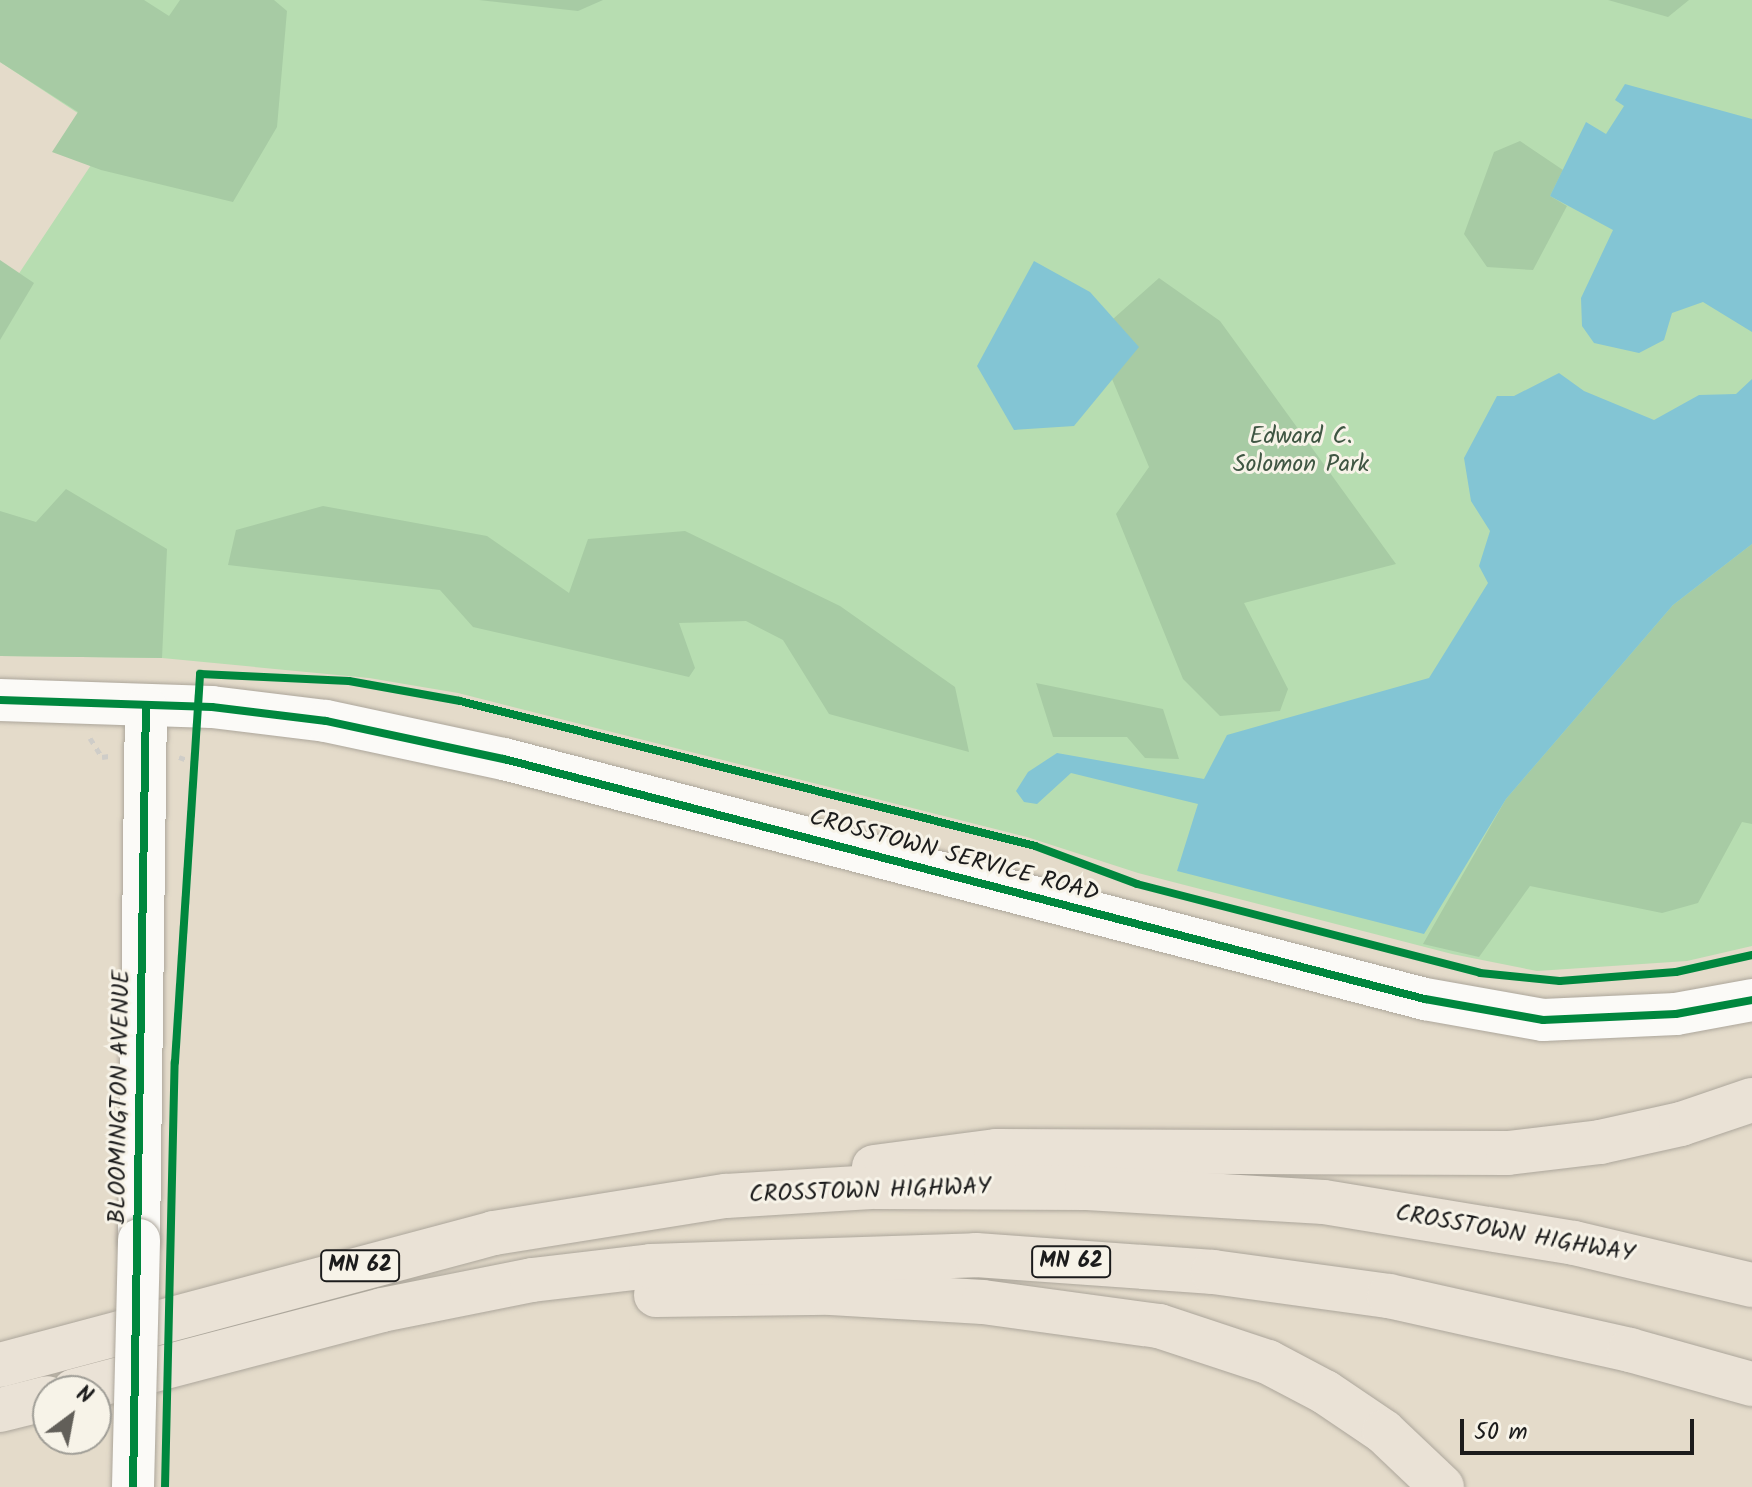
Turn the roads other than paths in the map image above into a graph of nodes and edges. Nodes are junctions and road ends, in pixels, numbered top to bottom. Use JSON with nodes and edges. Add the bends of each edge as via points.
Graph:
{"nodes":[{"id":1,"x":0,"y":700,"type":"edge"},
{"id":2,"x":146,"y":707,"type":"junction"},
{"id":3,"x":1752,"y":1000,"type":"edge"},
{"id":4,"x":1752,"y":1100,"type":"edge"},
{"id":5,"x":726,"y":1196,"type":"junction"},
{"id":6,"x":1752,"y":1285,"type":"edge"},
{"id":7,"x":382,"y":1310,"type":"junction"},
{"id":8,"x":0,"y":1365,"type":"edge"},
{"id":9,"x":112,"y":1381,"type":"edge"},
{"id":10,"x":1752,"y":1384,"type":"edge"},
{"id":11,"x":32,"y":1402,"type":"edge"},
{"id":12,"x":0,"y":1410,"type":"edge"},
{"id":13,"x":133,"y":1487,"type":"edge"},
{"id":14,"x":1442,"y":1487,"type":"edge"}],
"edges":[{"from":1,"to":2,"type":"street","name":"CROSSTOWN SERVICE ROAD"},
{"from":2,"to":3,"type":"street","name":"CROSSTOWN SERVICE ROAD","via":[[199,707],[326,721],[504,759],[1425,999],[1543,1020],[1676,1014]]},
{"from":2,"to":13,"type":"street","name":"BLOOMINGTON AVENUE","bridge":true},
{"from":4,"to":5,"type":"highway","via":[[1600,1142],[1508,1153],[996,1151],[923,1157]]},
{"from":5,"to":6,"type":"highway","name":"CROSSTOWN HIGHWAY","number":"MN 62","via":[[983,1186],[1189,1191],[1324,1202],[1574,1243]]},
{"from":5,"to":8,"type":"highway","name":"CROSSTOWN HIGHWAY","number":"MN 62","via":[[494,1233]]},
{"from":7,"to":9,"type":"highway","number":"MN 62"},
{"from":7,"to":10,"type":"highway","number":"MN 62","via":[[532,1280],[651,1266],[976,1255],[1213,1272],[1389,1296],[1602,1343]]},
{"from":7,"to":14,"type":"highway","via":[[614,1295],[831,1293],[1079,1312],[1159,1326],[1268,1362],[1384,1432]]},
{"from":11,"to":12,"type":"highway"}]}
